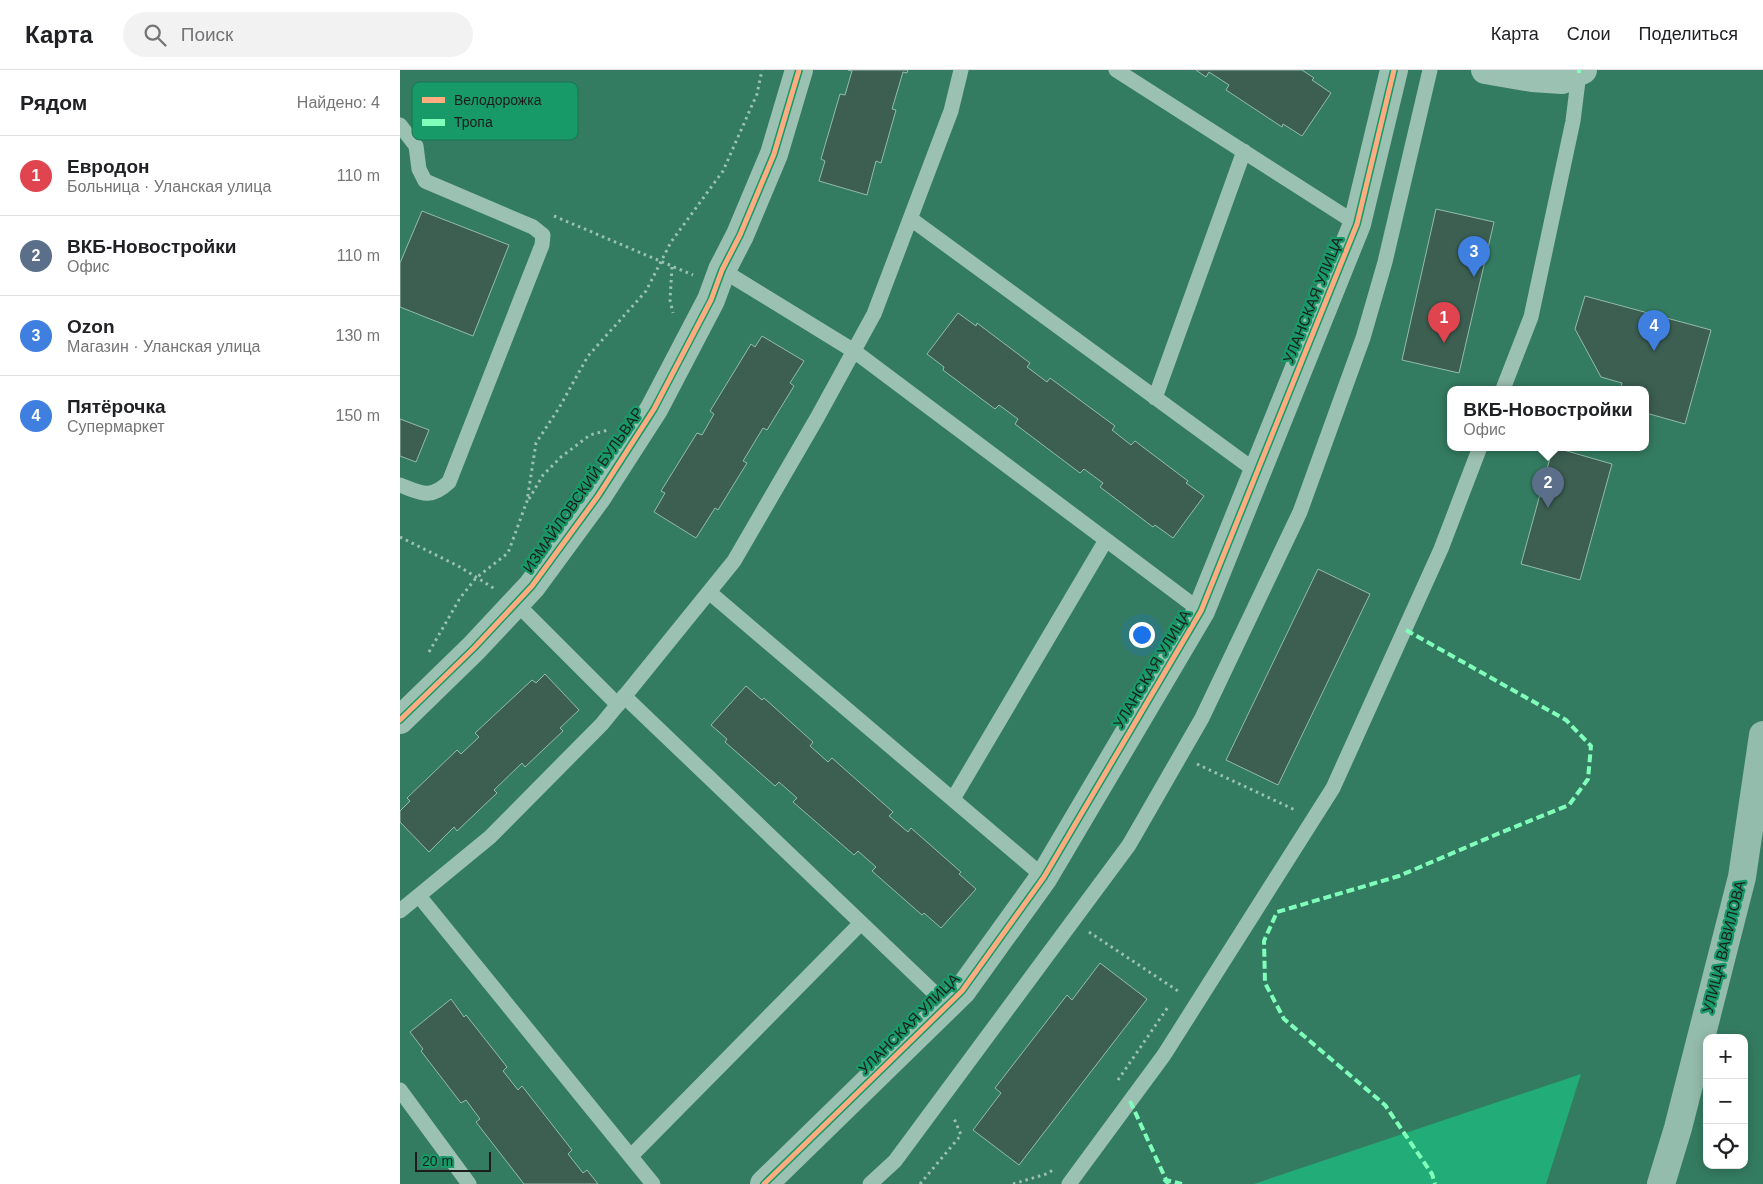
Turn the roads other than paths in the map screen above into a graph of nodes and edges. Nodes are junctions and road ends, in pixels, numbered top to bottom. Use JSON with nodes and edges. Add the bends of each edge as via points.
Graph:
{"nodes":[{"id":1,"x":799,"y":70,"type":"edge"},
{"id":2,"x":961,"y":70,"type":"edge"},
{"id":3,"x":1116,"y":70,"type":"edge"},
{"id":4,"x":1394,"y":70,"type":"edge"},
{"id":5,"x":1430,"y":70,"type":"edge"},
{"id":6,"x":1486,"y":70,"type":"edge"},
{"id":7,"x":1581,"y":72,"type":"edge"},
{"id":8,"x":400,"y":125,"type":"edge"},
{"id":9,"x":1244,"y":151,"type":"junction"},
{"id":10,"x":911,"y":219,"type":"junction"},
{"id":11,"x":1357,"y":224,"type":"junction"},
{"id":12,"x":720,"y":277,"type":"junction"},
{"id":13,"x":854,"y":351,"type":"junction"},
{"id":14,"x":1504,"y":386,"type":"edge"},
{"id":15,"x":1155,"y":398,"type":"junction"},
{"id":16,"x":1478,"y":451,"type":"edge"},
{"id":17,"x":1257,"y":472,"type":"junction"},
{"id":18,"x":400,"y":485,"type":"edge"},
{"id":19,"x":1106,"y":540,"type":"junction"},
{"id":20,"x":709,"y":592,"type":"junction"},
{"id":21,"x":516,"y":603,"type":"junction"},
{"id":22,"x":1201,"y":611,"type":"junction"},
{"id":23,"x":621,"y":701,"type":"junction"},
{"id":24,"x":400,"y":720,"type":"edge"},
{"id":25,"x":1763,"y":735,"type":"edge"},
{"id":26,"x":953,"y":799,"type":"junction"},
{"id":27,"x":1044,"y":877,"type":"junction"},
{"id":28,"x":419,"y":896,"type":"junction"},
{"id":29,"x":400,"y":911,"type":"edge"},
{"id":30,"x":861,"y":923,"type":"junction"},
{"id":31,"x":947,"y":1005,"type":"junction"},
{"id":32,"x":400,"y":1090,"type":"edge"},
{"id":33,"x":631,"y":1156,"type":"junction"},
{"id":34,"x":469,"y":1184,"type":"edge"},
{"id":35,"x":653,"y":1184,"type":"edge"},
{"id":36,"x":764,"y":1184,"type":"edge"},
{"id":37,"x":870,"y":1184,"type":"edge"},
{"id":38,"x":1069,"y":1184,"type":"edge"},
{"id":39,"x":1661,"y":1184,"type":"edge"}],
"edges":[{"from":1,"to":12,"type":"street","name":"ИЗМАЙЛОВСКИЙ БУЛЬВАР","via":[[774,154]]},
{"from":2,"to":10,"type":"lane","via":[[951,111]]},
{"from":3,"to":9,"type":"lane"},
{"from":4,"to":11,"type":"street","name":"УЛАНСКАЯ УЛИЦА"},
{"from":5,"to":37,"type":"lane","via":[[1385,262],[1368,319],[1300,512],[1202,718],[1129,845],[895,1161]]},
{"from":6,"to":7,"type":"street","via":[[1562,80]]},
{"from":7,"to":14,"type":"lane","via":[[1531,317]]},
{"from":8,"to":18,"type":"lane","via":[[416,146],[418,169],[425,181],[533,226],[543,235],[542,245],[449,482],[439,492],[423,494]]},
{"from":9,"to":11,"type":"lane"},
{"from":9,"to":15,"type":"lane"},
{"from":10,"to":13,"type":"lane","via":[[874,314]]},
{"from":10,"to":15,"type":"lane"},
{"from":11,"to":17,"type":"street","name":"УЛАНСКАЯ УЛИЦА"},
{"from":12,"to":13,"type":"lane"},
{"from":12,"to":21,"type":"street","name":"ИЗМАЙЛОВСКИЙ БУЛЬВАР","via":[[646,422],[598,496]]},
{"from":13,"to":19,"type":"lane"},
{"from":13,"to":20,"type":"lane","via":[[734,561]]},
{"from":15,"to":17,"type":"lane"},
{"from":16,"to":38,"type":"lane","via":[[1441,550],[1332,788],[1164,1055]]},
{"from":17,"to":22,"type":"street","name":"УЛАНСКАЯ УЛИЦА"},
{"from":19,"to":22,"type":"lane"},
{"from":19,"to":26,"type":"lane"},
{"from":20,"to":23,"type":"lane"},
{"from":20,"to":26,"type":"lane"},
{"from":21,"to":23,"type":"lane"},
{"from":21,"to":24,"type":"street","name":"ИЗМАЙЛОВСКИЙ БУЛЬВАР"},
{"from":22,"to":27,"type":"street","name":"УЛАНСКАЯ УЛИЦА"},
{"from":23,"to":28,"type":"lane","via":[[490,838]]},
{"from":23,"to":30,"type":"lane"},
{"from":25,"to":39,"type":"street","name":"УЛИЦА ВАВИЛОВА","via":[[1742,877]]},
{"from":26,"to":27,"type":"lane"},
{"from":27,"to":31,"type":"street","name":"УЛАНСКАЯ УЛИЦА","via":[[962,991]]},
{"from":28,"to":29,"type":"lane"},
{"from":28,"to":33,"type":"lane"},
{"from":30,"to":31,"type":"lane"},
{"from":30,"to":33,"type":"lane"},
{"from":31,"to":36,"type":"street","name":"УЛАНСКАЯ УЛИЦА"},
{"from":32,"to":34,"type":"lane"},
{"from":33,"to":35,"type":"lane"}]}
